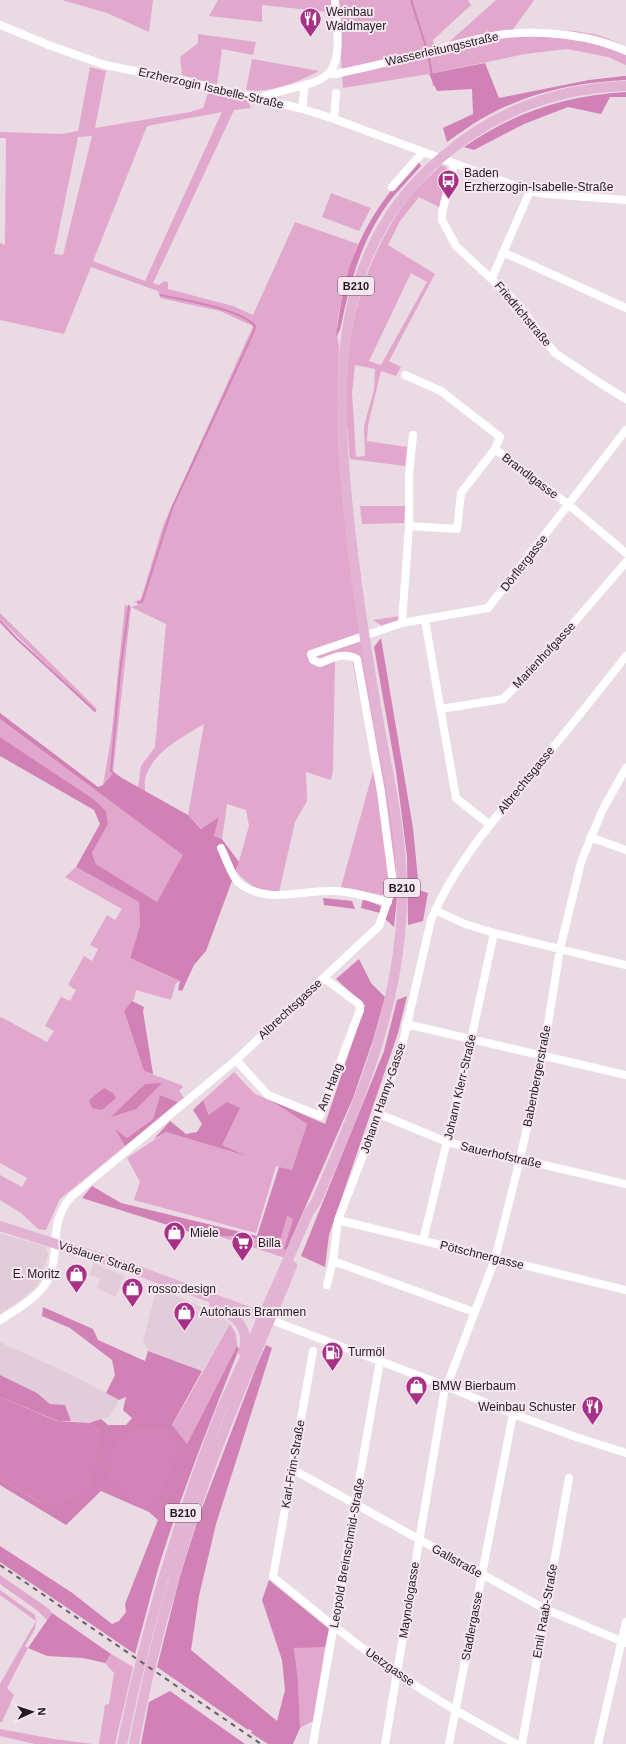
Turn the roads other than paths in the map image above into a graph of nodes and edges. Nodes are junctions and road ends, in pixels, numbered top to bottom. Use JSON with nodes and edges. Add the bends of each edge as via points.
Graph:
{"nodes":[{"id":1,"x":335,"y":0,"type":"edge"},
{"id":2,"x":0,"y":25,"type":"edge"},
{"id":3,"x":626,"y":52,"type":"edge"},
{"id":4,"x":329,"y":74,"type":"junction"},
{"id":5,"x":305,"y":85,"type":"junction"},
{"id":6,"x":626,"y":86,"type":"edge"},
{"id":7,"x":336,"y":93,"type":"dead end"},
{"id":8,"x":258,"y":99,"type":"junction"},
{"id":9,"x":303,"y":109,"type":"junction"},
{"id":10,"x":334,"y":119,"type":"junction"},
{"id":11,"x":423,"y":152,"type":"junction"},
{"id":12,"x":454,"y":164,"type":"junction"},
{"id":13,"x":392,"y":187,"type":"dead end"},
{"id":14,"x":530,"y":191,"type":"junction"},
{"id":15,"x":626,"y":200,"type":"edge"},
{"id":16,"x":503,"y":252,"type":"junction"},
{"id":17,"x":492,"y":278,"type":"junction"},
{"id":18,"x":626,"y":308,"type":"edge"},
{"id":19,"x":405,"y":375,"type":"dead end"},
{"id":20,"x":626,"y":399,"type":"edge"},
{"id":21,"x":626,"y":430,"type":"edge"},
{"id":22,"x":413,"y":435,"type":"dead end"},
{"id":23,"x":495,"y":449,"type":"junction"},
{"id":24,"x":569,"y":505,"type":"junction"},
{"id":25,"x":409,"y":526,"type":"junction"},
{"id":26,"x":626,"y":553,"type":"edge"},
{"id":27,"x":626,"y":562,"type":"edge"},
{"id":28,"x":425,"y":620,"type":"junction"},
{"id":29,"x":402,"y":623,"type":"junction"},
{"id":30,"x":350,"y":642,"type":"joint"},
{"id":31,"x":626,"y":656,"type":"edge"},
{"id":32,"x":441,"y":709,"type":"junction"},
{"id":33,"x":626,"y":768,"type":"edge"},
{"id":34,"x":490,"y":825,"type":"junction"},
{"id":35,"x":590,"y":837,"type":"junction"},
{"id":36,"x":221,"y":848,"type":"dead end"},
{"id":37,"x":626,"y":850,"type":"edge"},
{"id":38,"x":388,"y":902,"type":"junction"},
{"id":39,"x":435,"y":910,"type":"junction"},
{"id":40,"x":494,"y":933,"type":"junction"},
{"id":41,"x":560,"y":949,"type":"junction"},
{"id":42,"x":626,"y":965,"type":"edge"},
{"id":43,"x":324,"y":978,"type":"junction"},
{"id":44,"x":406,"y":1024,"type":"junction"},
{"id":45,"x":471,"y":1040,"type":"junction"},
{"id":46,"x":543,"y":1055,"type":"junction"},
{"id":47,"x":236,"y":1060,"type":"junction"},
{"id":48,"x":626,"y":1075,"type":"edge"},
{"id":49,"x":379,"y":1114,"type":"junction"},
{"id":50,"x":447,"y":1142,"type":"junction"},
{"id":51,"x":520,"y":1159,"type":"junction"},
{"id":52,"x":626,"y":1184,"type":"edge"},
{"id":53,"x":338,"y":1220,"type":"junction"},
{"id":54,"x":0,"y":1226,"type":"edge"},
{"id":55,"x":423,"y":1241,"type":"junction"},
{"id":56,"x":55,"y":1243,"type":"junction"},
{"id":57,"x":495,"y":1259,"type":"junction"},
{"id":58,"x":333,"y":1261,"type":"junction"},
{"id":59,"x":327,"y":1285,"type":"dead end"},
{"id":60,"x":626,"y":1290,"type":"edge"},
{"id":61,"x":200,"y":1293,"type":"junction"},
{"id":62,"x":474,"y":1312,"type":"junction"},
{"id":63,"x":266,"y":1319,"type":"junction"},
{"id":64,"x":0,"y":1320,"type":"edge"},
{"id":65,"x":314,"y":1351,"type":"dead end"},
{"id":66,"x":380,"y":1361,"type":"junction"},
{"id":67,"x":446,"y":1386,"type":"junction"},
{"id":68,"x":229,"y":1393,"type":"junction"},
{"id":69,"x":513,"y":1414,"type":"junction"},
{"id":70,"x":626,"y":1453,"type":"edge"},
{"id":71,"x":292,"y":1469,"type":"junction"},
{"id":72,"x":569,"y":1478,"type":"dead end"},
{"id":73,"x":355,"y":1505,"type":"junction"},
{"id":74,"x":419,"y":1540,"type":"junction"},
{"id":75,"x":482,"y":1574,"type":"junction"},
{"id":76,"x":273,"y":1577,"type":"joint"},
{"id":77,"x":545,"y":1609,"type":"junction"},
{"id":78,"x":626,"y":1622,"type":"edge"},
{"id":79,"x":334,"y":1627,"type":"junction"},
{"id":80,"x":623,"y":1642,"type":"edge"},
{"id":81,"x":398,"y":1674,"type":"junction"},
{"id":82,"x":455,"y":1711,"type":"junction"},
{"id":83,"x":122,"y":1744,"type":"edge"},
{"id":84,"x":134,"y":1744,"type":"edge"},
{"id":85,"x":313,"y":1744,"type":"edge"},
{"id":86,"x":385,"y":1744,"type":"edge"},
{"id":87,"x":449,"y":1744,"type":"edge"},
{"id":88,"x":516,"y":1744,"type":"edge"},
{"id":89,"x":522,"y":1744,"type":"edge"},
{"id":90,"x":598,"y":1744,"type":"edge"}],
"edges":[{"from":1,"to":4,"type":"street","via":[[338,53]]},
{"from":2,"to":8,"type":"street","name":"Erzherzogin Isabelle-Straße","via":[[105,65]]},
{"from":3,"to":4,"type":"street","name":"Wasserleitungsstraße","via":[[594,40],[569,36],[506,34]]},
{"from":4,"to":5,"type":"street","name":"Wasserleitungsstraße"},
{"from":5,"to":8,"type":"street","name":"Wasserleitungsstraße"},
{"from":5,"to":9,"type":"street"},
{"from":6,"to":63,"type":"main road","number":"B210","via":[[588,89],[543,99],[510,112],[467,137],[426,171],[390,216],[362,268],[351,303],[342,356],[342,427],[350,528],[365,638],[397,826],[402,912],[394,979],[379,1041],[356,1106],[316,1202],[309,1212]]},
{"from":7,"to":10,"type":"street"},
{"from":8,"to":9,"type":"street","name":"Erzherzogin Isabelle-Straße"},
{"from":9,"to":10,"type":"street","name":"Erzherzogin Isabelle-Straße"},
{"from":10,"to":11,"type":"street","name":"Erzherzogin Isabelle-Straße"},
{"from":11,"to":12,"type":"street","name":"Erzherzogin Isabelle-Straße"},
{"from":11,"to":13,"type":"street"},
{"from":12,"to":14,"type":"street","name":"Erzherzogin Isabelle-Straße"},
{"from":12,"to":17,"type":"street","name":"Friedrichstraße","via":[[442,220],[456,246]]},
{"from":14,"to":15,"type":"street","name":"Erzherzogin Isabelle-Straße"},
{"from":14,"to":16,"type":"street"},
{"from":16,"to":17,"type":"street"},
{"from":16,"to":18,"type":"street"},
{"from":17,"to":20,"type":"street","name":"Friedrichstraße","via":[[515,301],[556,353]]},
{"from":19,"to":23,"type":"street","name":"Brandlgasse","via":[[440,391],[500,437]]},
{"from":21,"to":24,"type":"street","name":"Dörflergasse"},
{"from":22,"to":25,"type":"street","via":[[409,475]]},
{"from":23,"to":24,"type":"street","name":"Brandlgasse"},
{"from":23,"to":25,"type":"street","via":[[461,493],[457,529]]},
{"from":24,"to":26,"type":"street","name":"Brandlgasse"},
{"from":24,"to":28,"type":"street","name":"Dörflergasse","via":[[488,608]]},
{"from":25,"to":29,"type":"street"},
{"from":27,"to":32,"type":"street","name":"Marienhofgasse","via":[[541,661],[503,699]]},
{"from":28,"to":29,"type":"street","name":"Dörflergasse"},
{"from":28,"to":32,"type":"street"},
{"from":29,"to":30,"type":"street","name":"Dörflergasse"},
{"from":30,"to":38,"type":"street","name":"Albrechtsgasse","via":[[311,654],[313,660],[320,663],[336,656],[350,655],[357,659],[388,838],[392,876]]},
{"from":31,"to":34,"type":"street","name":"Albrechtsgasse"},
{"from":32,"to":34,"type":"street","via":[[456,798]]},
{"from":33,"to":35,"type":"street","name":"Babenbergerstraße"},
{"from":34,"to":39,"type":"street","name":"Albrechtsgasse"},
{"from":35,"to":37,"type":"street"},
{"from":35,"to":41,"type":"street","name":"Babenbergerstraße","via":[[581,862]]},
{"from":36,"to":38,"type":"street","via":[[238,883],[254,891],[283,896],[328,891],[354,893]]},
{"from":38,"to":43,"type":"street","name":"Albrechtsgasse","via":[[379,926]]},
{"from":39,"to":40,"type":"street","via":[[465,924]]},
{"from":39,"to":44,"type":"street","name":"Johann Hanny-Gasse"},
{"from":40,"to":41,"type":"street"},
{"from":40,"to":45,"type":"street","name":"Johann Klerr-Straße"},
{"from":41,"to":42,"type":"street"},
{"from":41,"to":46,"type":"street","name":"Babenbergerstraße"},
{"from":43,"to":47,"type":"street","name":"Albrechtsgasse"},
{"from":43,"to":47,"type":"street","name":"Am Hang","via":[[359,1004],[360,1010],[320,1116],[268,1096]]},
{"from":44,"to":45,"type":"street"},
{"from":44,"to":49,"type":"street","name":"Johann Hanny-Gasse","via":[[403,1042]]},
{"from":45,"to":46,"type":"street"},
{"from":45,"to":50,"type":"street","name":"Johann Klerr-Straße"},
{"from":46,"to":48,"type":"street"},
{"from":46,"to":51,"type":"street","name":"Babenbergerstraße"},
{"from":47,"to":56,"type":"street","name":"Albrechtsgasse","via":[[71,1197],[57,1221]]},
{"from":49,"to":50,"type":"street","name":"Sauerhofstraße"},
{"from":49,"to":53,"type":"street","name":"Johann Hanny-Gasse"},
{"from":50,"to":51,"type":"street","name":"Sauerhofstraße"},
{"from":50,"to":55,"type":"street","name":"Johann Klerr-Straße"},
{"from":51,"to":52,"type":"street","name":"Sauerhofstraße"},
{"from":51,"to":57,"type":"street","name":"Babenbergerstraße"},
{"from":53,"to":55,"type":"street","name":"Pötschnergasse"},
{"from":53,"to":58,"type":"street","name":"Johann Hanny-Gasse"},
{"from":54,"to":56,"type":"main road","name":"Vöslauer Straße"},
{"from":55,"to":57,"type":"street","name":"Pötschnergasse"},
{"from":56,"to":61,"type":"main road","name":"Vöslauer Straße"},
{"from":56,"to":64,"type":"street","name":"Albrechtsgasse","via":[[55,1257],[43,1288]]},
{"from":57,"to":60,"type":"street","name":"Pötschnergasse"},
{"from":57,"to":62,"type":"street","name":"Babenbergerstraße"},
{"from":58,"to":59,"type":"street","name":"Johann Hanny-Gasse"},
{"from":58,"to":62,"type":"street"},
{"from":61,"to":63,"type":"main road","name":"Vöslauer Straße"},
{"from":61,"to":68,"type":"main road","number":"B210","via":[[211,1303],[233,1315],[243,1330],[244,1348]]},
{"from":62,"to":67,"type":"street","name":"Babenbergerstraße"},
{"from":63,"to":66,"type":"street","name":"Vöslauer Straße"},
{"from":63,"to":68,"type":"main road","number":"B210"},
{"from":63,"to":84,"type":"main road","number":"B210","via":[[188,1532],[157,1644]]},
{"from":65,"to":71,"type":"street","name":"Karl-Frim-Straße"},
{"from":66,"to":67,"type":"street","name":"Vöslauer Straße"},
{"from":66,"to":73,"type":"street","name":"Leopold Breinschmid-Straße"},
{"from":67,"to":69,"type":"street","name":"Vöslauer Straße"},
{"from":67,"to":74,"type":"street","name":"Maynologasse"},
{"from":68,"to":83,"type":"main road","number":"B210","via":[[184,1511],[164,1572],[133,1687]]},
{"from":69,"to":70,"type":"street","name":"Vöslauer Straße"},
{"from":69,"to":75,"type":"street","name":"Stadlergasse"},
{"from":71,"to":73,"type":"street","name":"Gallstraße"},
{"from":71,"to":76,"type":"street","name":"Karl-Frim-Straße"},
{"from":72,"to":77,"type":"street","name":"Emil Raab-Straße"},
{"from":73,"to":74,"type":"street","name":"Gallstraße"},
{"from":73,"to":79,"type":"street","name":"Leopold Breinschmid-Straße"},
{"from":74,"to":75,"type":"street","name":"Gallstraße"},
{"from":74,"to":81,"type":"street","name":"Maynologasse"},
{"from":75,"to":77,"type":"street","name":"Gallstraße"},
{"from":75,"to":82,"type":"street","name":"Stadlergasse"},
{"from":76,"to":79,"type":"street","name":"Uetzgasse"},
{"from":77,"to":80,"type":"street","name":"Gallstraße"},
{"from":77,"to":89,"type":"street","name":"Emil Raab-Straße"},
{"from":78,"to":80,"type":"street"},
{"from":79,"to":81,"type":"street","name":"Uetzgasse"},
{"from":79,"to":85,"type":"street","name":"Leopold Breinschmid-Straße"},
{"from":80,"to":90,"type":"street"},
{"from":81,"to":82,"type":"street","name":"Uetzgasse"},
{"from":81,"to":86,"type":"street","name":"Maynologasse"},
{"from":82,"to":87,"type":"street","name":"Stadlergasse"},
{"from":82,"to":88,"type":"street","name":"Uetzgasse"}]}
